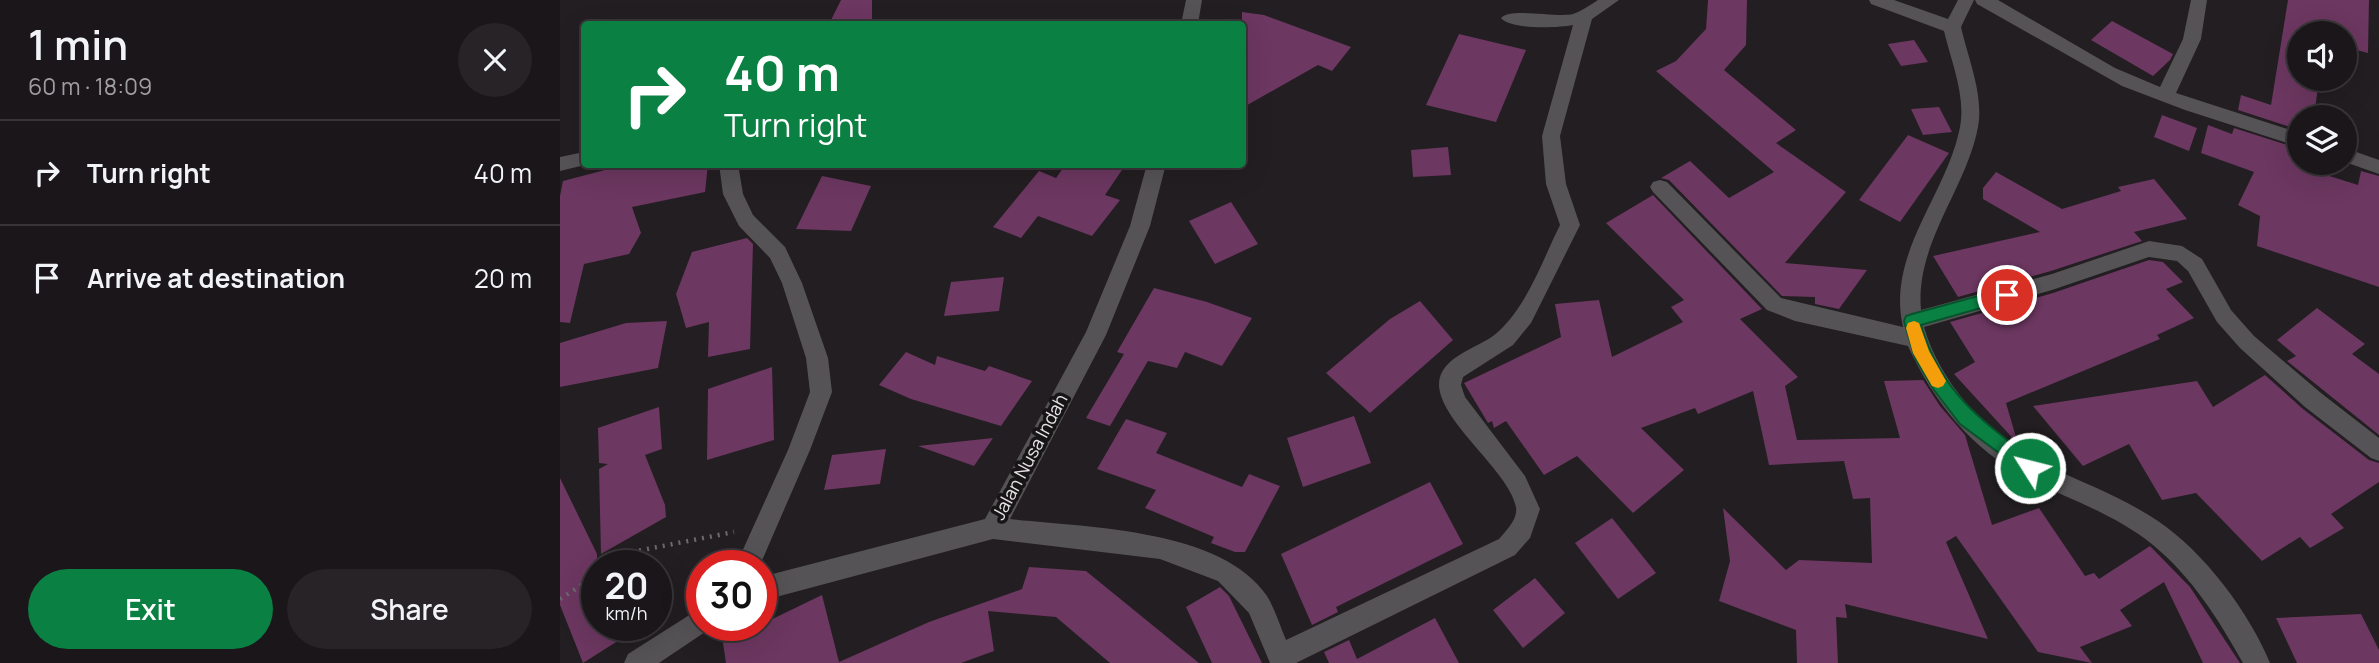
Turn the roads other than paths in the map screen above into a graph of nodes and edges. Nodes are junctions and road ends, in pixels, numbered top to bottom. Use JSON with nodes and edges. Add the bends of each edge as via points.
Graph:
{"nodes":[{"id":1,"x":1194,"y":0,"type":"edge"},
{"id":2,"x":1611,"y":0,"type":"edge"},
{"id":3,"x":1877,"y":0,"type":"edge"},
{"id":4,"x":1966,"y":0,"type":"edge"},
{"id":5,"x":1983,"y":0,"type":"edge"},
{"id":6,"x":2199,"y":0,"type":"edge"},
{"id":7,"x":1584,"y":17,"type":"junction"},
{"id":8,"x":1510,"y":18,"type":"dead end"},
{"id":9,"x":1190,"y":21,"type":"edge"},
{"id":10,"x":1952,"y":27,"type":"junction"},
{"id":11,"x":2166,"y":94,"type":"junction"},
{"id":12,"x":2287,"y":136,"type":"edge"},
{"id":13,"x":2357,"y":159,"type":"edge"},
{"id":14,"x":581,"y":160,"type":"edge"},
{"id":15,"x":560,"y":163,"type":"edge"},
{"id":16,"x":2379,"y":167,"type":"edge"},
{"id":17,"x":729,"y":168,"type":"edge"},
{"id":18,"x":1156,"y":168,"type":"edge"},
{"id":19,"x":1660,"y":187,"type":"dead end"},
{"id":20,"x":1914,"y":330,"type":"junction"},
{"id":21,"x":2379,"y":451,"type":"edge"},
{"id":22,"x":993,"y":528,"type":"junction"},
{"id":23,"x":755,"y":550,"type":"edge"},
{"id":24,"x":777,"y":585,"type":"edge"},
{"id":25,"x":686,"y":630,"type":"edge"},
{"id":26,"x":1282,"y":659,"type":"edge"},
{"id":27,"x":637,"y":663,"type":"edge"},
{"id":28,"x":2257,"y":663,"type":"edge"}],
"edges":[{"from":1,"to":9,"type":"street"},
{"from":2,"to":7,"type":"street"},
{"from":3,"to":10,"type":"street"},
{"from":4,"to":10,"type":"street"},
{"from":5,"to":11,"type":"street","via":[[2128,81]]},
{"from":6,"to":11,"type":"street","via":[[2192,39]]},
{"from":7,"to":8,"type":"street","via":[[1554,22]]},
{"from":7,"to":26,"type":"street","via":[[1551,136],[1556,184],[1570,225],[1524,317],[1506,339],[1454,371],[1450,385],[1455,402],[1517,484],[1528,509],[1522,530],[1507,547]]},
{"from":10,"to":20,"type":"street","via":[[1970,124],[1916,265],[1910,295]]},
{"from":11,"to":12,"type":"street"},
{"from":13,"to":16,"type":"street"},
{"from":14,"to":15,"type":"street"},
{"from":17,"to":23,"type":"street","via":[[733,194],[746,220],[778,253],[806,317],[821,392]]},
{"from":18,"to":22,"type":"street","name":"Jalan Nusa Indah","via":[[1140,226],[1095,335]]},
{"from":19,"to":20,"type":"street","via":[[1774,304],[1795,312]]},
{"from":20,"to":21,"type":"street","via":[[2149,249],[2182,254],[2195,265],[2224,316],[2247,342]]},
{"from":20,"to":28,"type":"street","via":[[1921,353],[1966,418],[2030,468],[2136,520],[2180,553],[2231,619]]},
{"from":22,"to":24,"type":"street","name":"Jalan Nusa Indah"},
{"from":22,"to":26,"type":"street","via":[[1160,547],[1226,572],[1258,604]]},
{"from":25,"to":27,"type":"street"}]}
